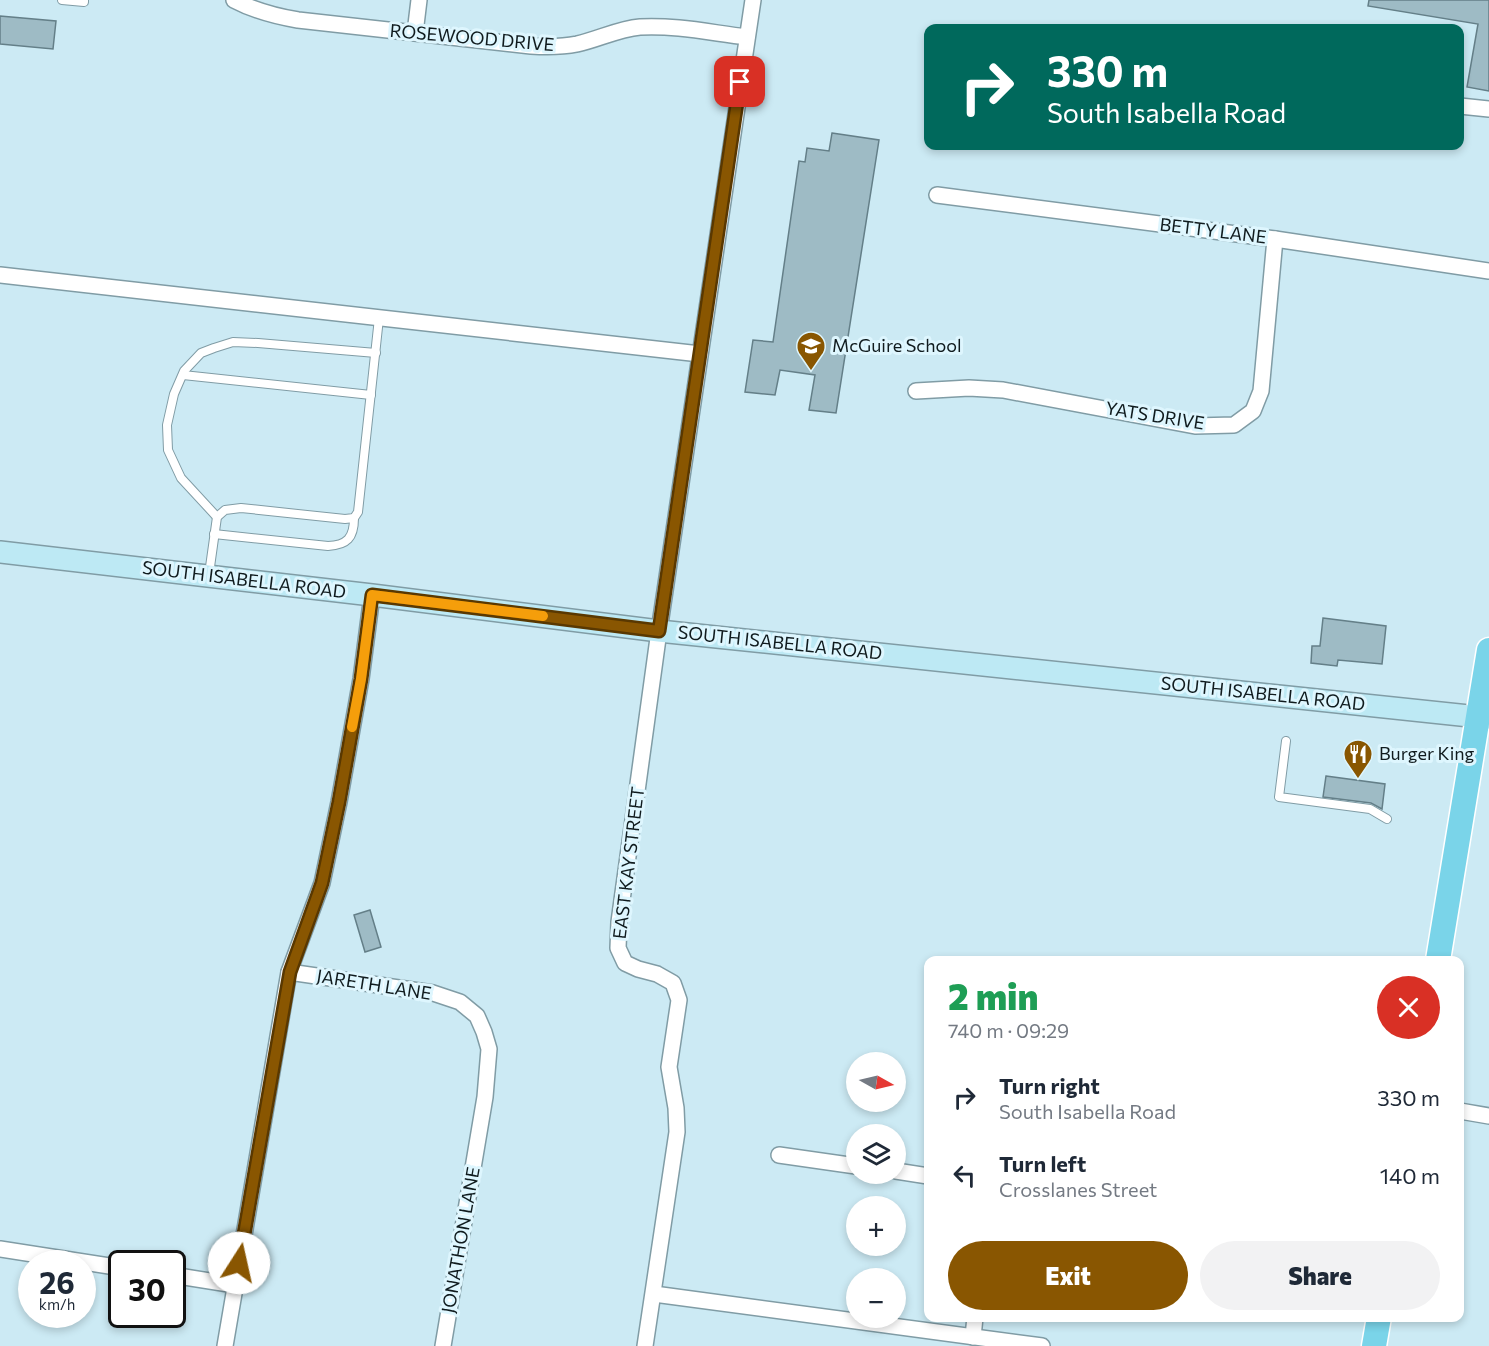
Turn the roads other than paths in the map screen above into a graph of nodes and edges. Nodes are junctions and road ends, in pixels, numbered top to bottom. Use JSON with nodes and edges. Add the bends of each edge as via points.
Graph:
{"nodes":[{"id":1,"x":62,"y":0,"type":"edge"},
{"id":2,"x":84,"y":0,"type":"edge"},
{"id":3,"x":234,"y":0,"type":"edge"},
{"id":4,"x":419,"y":0,"type":"edge"},
{"id":5,"x":753,"y":0,"type":"edge"},
{"id":6,"x":415,"y":33,"type":"junction"},
{"id":7,"x":747,"y":37,"type":"junction"},
{"id":8,"x":1464,"y":106,"type":"edge"},
{"id":9,"x":1489,"y":109,"type":"edge"},
{"id":10,"x":937,"y":195,"type":"dead end"},
{"id":11,"x":1275,"y":239,"type":"junction"},
{"id":12,"x":1489,"y":271,"type":"edge"},
{"id":13,"x":0,"y":275,"type":"edge"},
{"id":14,"x":379,"y":318,"type":"junction"},
{"id":15,"x":376,"y":353,"type":"junction"},
{"id":16,"x":700,"y":354,"type":"junction"},
{"id":17,"x":183,"y":375,"type":"junction"},
{"id":18,"x":916,"y":391,"type":"dead end"},
{"id":19,"x":371,"y":395,"type":"junction"},
{"id":20,"x":217,"y":517,"type":"junction"},
{"id":21,"x":354,"y":518,"type":"junction"},
{"id":22,"x":214,"y":534,"type":"junction"},
{"id":23,"x":0,"y":552,"type":"edge"},
{"id":24,"x":208,"y":576,"type":"junction"},
{"id":25,"x":372,"y":595,"type":"junction"},
{"id":26,"x":659,"y":631,"type":"junction"},
{"id":27,"x":1489,"y":650,"type":"edge"},
{"id":28,"x":1484,"y":717,"type":"edge"},
{"id":29,"x":1286,"y":741,"type":"dead end"},
{"id":30,"x":1387,"y":819,"type":"dead end"},
{"id":31,"x":1439,"y":956,"type":"edge"},
{"id":32,"x":290,"y":972,"type":"junction"},
{"id":33,"x":1464,"y":1113,"type":"edge"},
{"id":34,"x":1489,"y":1116,"type":"edge"},
{"id":35,"x":479,"y":1133,"type":"joint"},
{"id":36,"x":779,"y":1155,"type":"dead end"},
{"id":37,"x":846,"y":1165,"type":"edge"},
{"id":38,"x":906,"y":1173,"type":"edge"},
{"id":39,"x":924,"y":1176,"type":"edge"},
{"id":40,"x":0,"y":1249,"type":"edge"},
{"id":41,"x":108,"y":1266,"type":"edge"},
{"id":42,"x":186,"y":1277,"type":"edge"},
{"id":43,"x":236,"y":1285,"type":"junction"},
{"id":44,"x":654,"y":1294,"type":"junction"},
{"id":45,"x":974,"y":1322,"type":"edge"},
{"id":46,"x":1378,"y":1322,"type":"edge"},
{"id":47,"x":973,"y":1337,"type":"junction"},
{"id":48,"x":225,"y":1346,"type":"edge"},
{"id":49,"x":443,"y":1346,"type":"edge"},
{"id":50,"x":645,"y":1346,"type":"edge"},
{"id":51,"x":1042,"y":1346,"type":"edge"},
{"id":52,"x":1374,"y":1346,"type":"edge"}],
"edges":[{"from":1,"to":2,"type":"lane"},
{"from":3,"to":6,"type":"street","name":"ROSEWOOD DRIVE","via":[[250,9],[290,19]]},
{"from":4,"to":6,"type":"street"},
{"from":5,"to":7,"type":"street","name":"EAST KAY STREET"},
{"from":6,"to":7,"type":"street","name":"ROSEWOOD DRIVE","via":[[557,47],[639,27]]},
{"from":7,"to":16,"type":"street","name":"EAST KAY STREET"},
{"from":8,"to":9,"type":"street"},
{"from":10,"to":11,"type":"street","name":"BETTY LANE"},
{"from":11,"to":12,"type":"street","name":"BETTY LANE"},
{"from":11,"to":18,"type":"street","name":"YATS DRIVE","via":[[1261,391],[1253,411],[1234,425],[1195,426],[1003,390]]},
{"from":13,"to":14,"type":"street"},
{"from":14,"to":15,"type":"lane"},
{"from":14,"to":16,"type":"street"},
{"from":15,"to":17,"type":"lane","via":[[233,342],[201,353]]},
{"from":15,"to":19,"type":"lane"},
{"from":16,"to":26,"type":"street","name":"EAST KAY STREET"},
{"from":17,"to":19,"type":"lane"},
{"from":17,"to":20,"type":"lane","via":[[167,425],[168,450],[181,478]]},
{"from":19,"to":21,"type":"lane","via":[[358,512]]},
{"from":20,"to":21,"type":"lane","via":[[225,510],[241,508]]},
{"from":20,"to":22,"type":"lane"},
{"from":21,"to":22,"type":"lane","via":[[350,536],[338,545]]},
{"from":22,"to":24,"type":"lane"},
{"from":23,"to":24,"type":"main road","name":"SOUTH ISABELLA ROAD"},
{"from":24,"to":25,"type":"main road","name":"SOUTH ISABELLA ROAD"},
{"from":25,"to":26,"type":"main road","name":"SOUTH ISABELLA ROAD"},
{"from":25,"to":32,"type":"street","via":[[361,679],[322,883]]},
{"from":26,"to":28,"type":"main road","name":"SOUTH ISABELLA ROAD"},
{"from":26,"to":44,"type":"street","name":"EAST KAY STREET","via":[[618,948],[625,963],[673,982],[679,1000],[669,1067],[677,1132]]},
{"from":27,"to":28,"type":"main road"},
{"from":28,"to":31,"type":"main road"},
{"from":29,"to":30,"type":"lane","via":[[1279,797],[1370,809]]},
{"from":32,"to":35,"type":"street","name":"JARETH LANE","via":[[433,993],[460,1002],[477,1016],[489,1049]]},
{"from":32,"to":43,"type":"street"},
{"from":33,"to":34,"type":"street"},
{"from":35,"to":49,"type":"street","name":"JONATHON LANE"},
{"from":36,"to":37,"type":"street"},
{"from":38,"to":39,"type":"street"},
{"from":40,"to":41,"type":"street"},
{"from":42,"to":43,"type":"street"},
{"from":43,"to":48,"type":"street"},
{"from":44,"to":47,"type":"street"},
{"from":44,"to":50,"type":"street","name":"EAST KAY STREET"},
{"from":45,"to":47,"type":"street"},
{"from":46,"to":52,"type":"main road"},
{"from":47,"to":51,"type":"street"}]}
